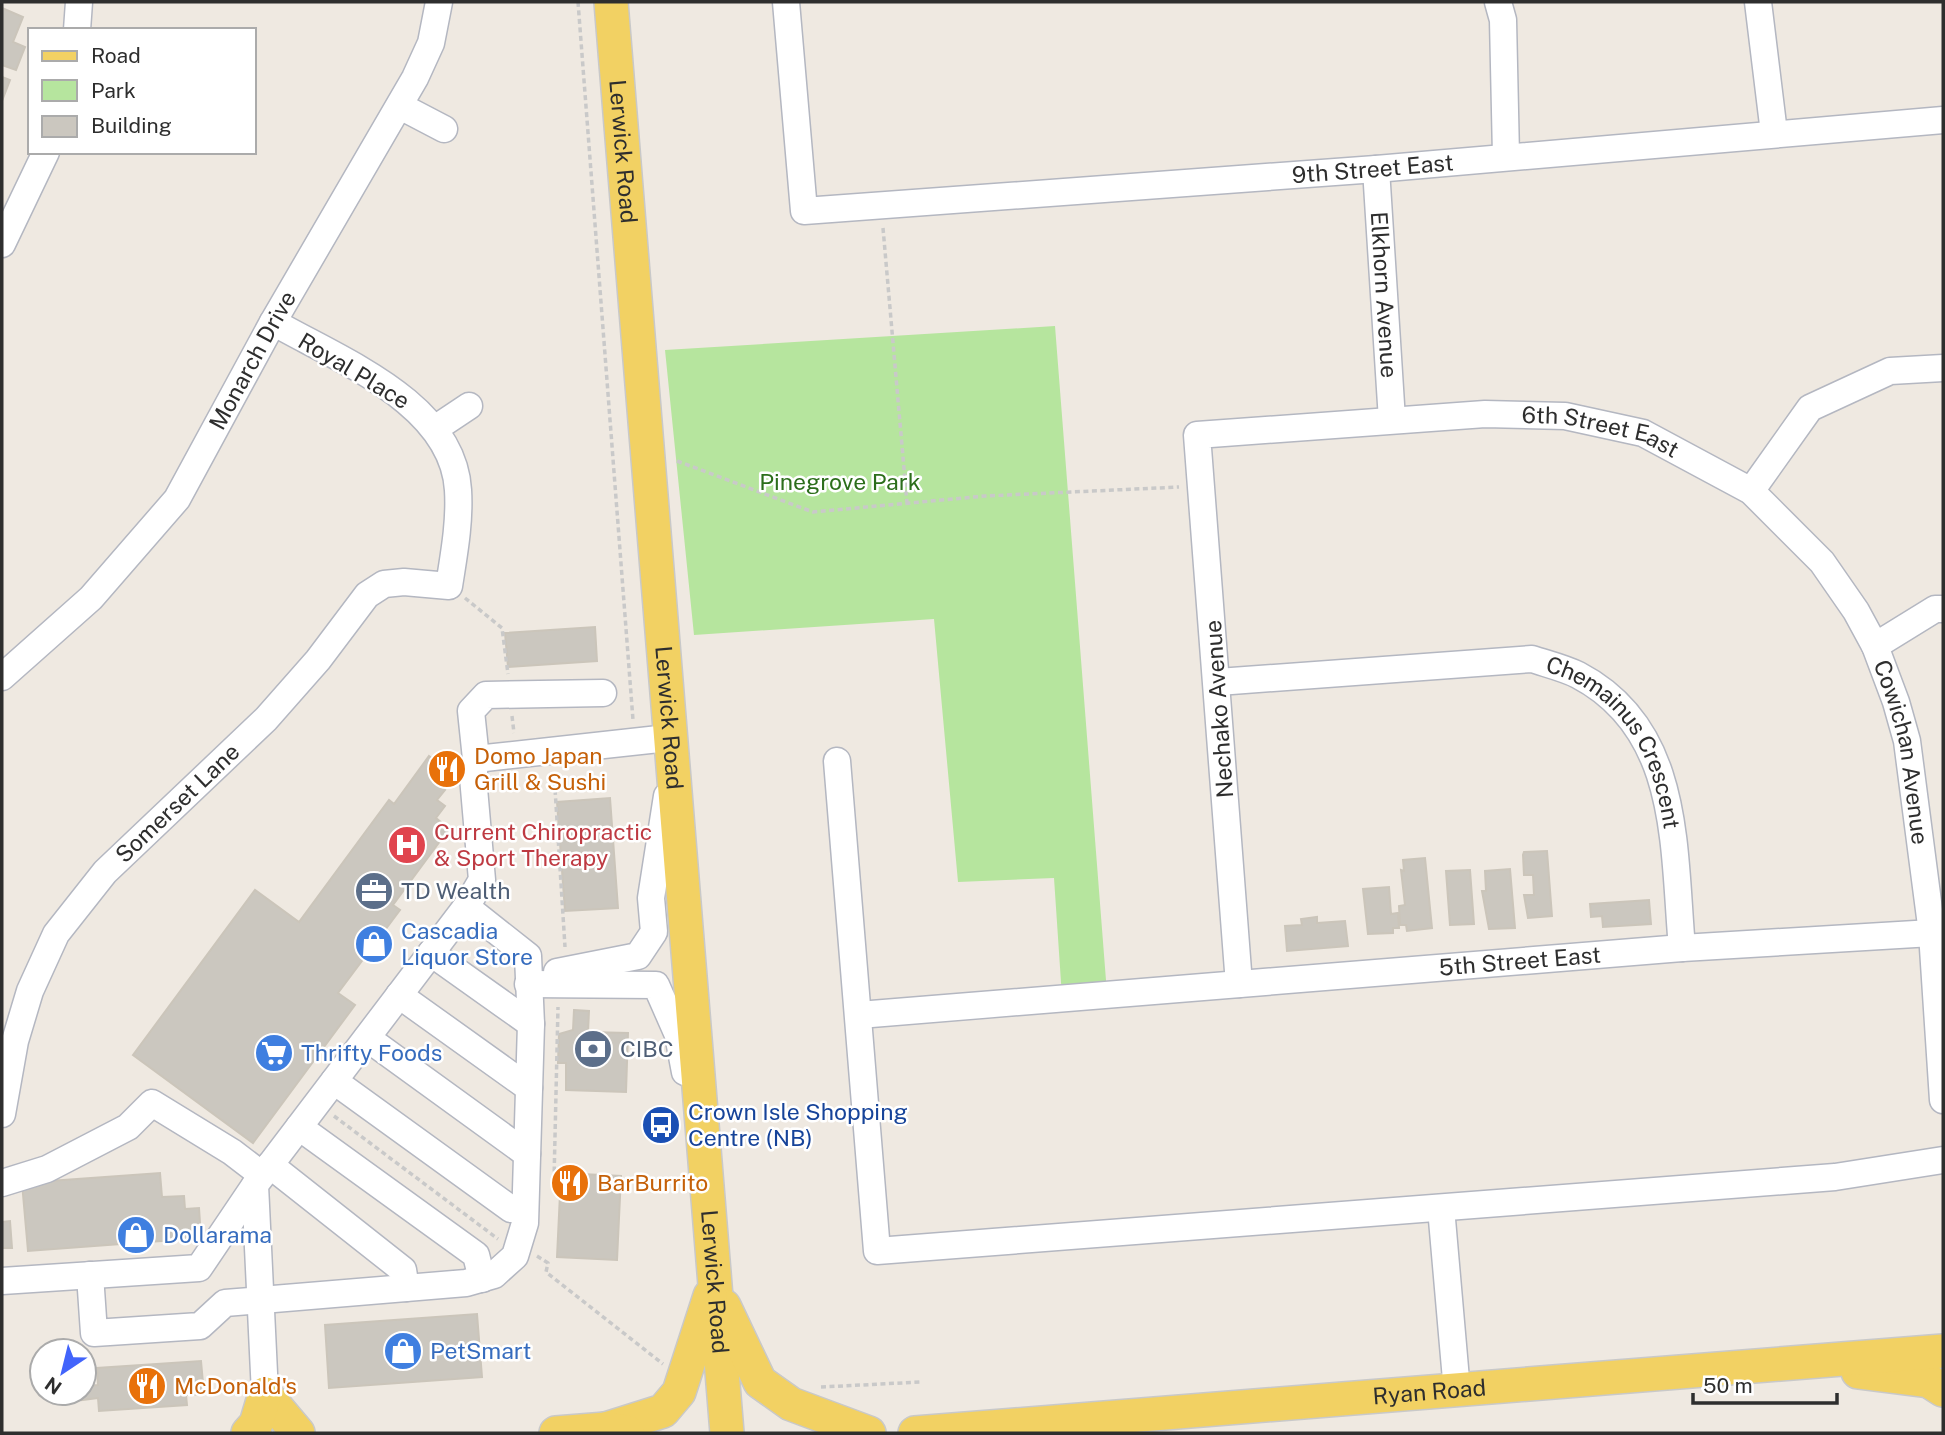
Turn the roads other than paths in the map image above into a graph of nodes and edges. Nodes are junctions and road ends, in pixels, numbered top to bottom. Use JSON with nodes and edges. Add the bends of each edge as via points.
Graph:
{"nodes":[{"id":1,"x":79,"y":2,"type":"edge"},
{"id":2,"x":439,"y":2,"type":"edge"},
{"id":3,"x":611,"y":2,"type":"edge"},
{"id":4,"x":786,"y":2,"type":"edge"},
{"id":5,"x":1498,"y":2,"type":"edge"},
{"id":6,"x":1758,"y":2,"type":"edge"},
{"id":7,"x":77,"y":28,"type":"edge"},
{"id":8,"x":400,"y":106,"type":"junction"},
{"id":9,"x":1943,"y":120,"type":"edge"},
{"id":10,"x":444,"y":129,"type":"dead end"},
{"id":11,"x":1774,"y":133,"type":"junction"},
{"id":12,"x":45,"y":154,"type":"edge"},
{"id":13,"x":1506,"y":156,"type":"junction"},
{"id":14,"x":1376,"y":169,"type":"junction"},
{"id":15,"x":2,"y":244,"type":"edge"},
{"id":16,"x":273,"y":322,"type":"junction"},
{"id":17,"x":1943,"y":368,"type":"edge"},
{"id":18,"x":469,"y":405,"type":"dead end"},
{"id":19,"x":1392,"y":420,"type":"junction"},
{"id":20,"x":436,"y":428,"type":"junction"},
{"id":21,"x":1197,"y":435,"type":"joint"},
{"id":22,"x":1751,"y":491,"type":"junction"},
{"id":23,"x":449,"y":586,"type":"joint"},
{"id":24,"x":1943,"y":609,"type":"edge"},
{"id":25,"x":1875,"y":646,"type":"junction"},
{"id":26,"x":2,"y":677,"type":"edge"},
{"id":27,"x":1218,"y":682,"type":"junction"},
{"id":28,"x":603,"y":693,"type":"dead end"},
{"id":29,"x":668,"y":737,"type":"junction"},
{"id":30,"x":476,"y":759,"type":"junction"},
{"id":31,"x":837,"y":761,"type":"dead end"},
{"id":32,"x":671,"y":770,"type":"junction"},
{"id":33,"x":466,"y":907,"type":"junction"},
{"id":34,"x":1932,"y":933,"type":"junction"},
{"id":35,"x":1682,"y":948,"type":"junction"},
{"id":36,"x":431,"y":953,"type":"junction"},
{"id":37,"x":528,"y":979,"type":"junction"},
{"id":38,"x":1238,"y":984,"type":"junction"},
{"id":39,"x":399,"y":995,"type":"junction"},
{"id":40,"x":859,"y":1014,"type":"junction"},
{"id":41,"x":531,"y":1024,"type":"junction"},
{"id":42,"x":367,"y":1038,"type":"junction"},
{"id":43,"x":334,"y":1082,"type":"junction"},
{"id":44,"x":529,"y":1088,"type":"junction"},
{"id":45,"x":1943,"y":1100,"type":"edge"},
{"id":46,"x":2,"y":1114,"type":"edge"},
{"id":47,"x":299,"y":1127,"type":"junction"},
{"id":48,"x":527,"y":1154,"type":"junction"},
{"id":49,"x":1943,"y":1160,"type":"edge"},
{"id":50,"x":704,"y":1163,"type":"junction"},
{"id":51,"x":262,"y":1175,"type":"junction"},
{"id":52,"x":2,"y":1183,"type":"edge"},
{"id":53,"x":1441,"y":1208,"type":"junction"},
{"id":54,"x":525,"y":1209,"type":"junction"},
{"id":55,"x":90,"y":1275,"type":"junction"},
{"id":56,"x":482,"y":1279,"type":"junction"},
{"id":57,"x":2,"y":1281,"type":"edge"},
{"id":58,"x":714,"y":1284,"type":"junction"},
{"id":59,"x":405,"y":1289,"type":"junction"},
{"id":60,"x":262,"y":1301,"type":"junction"},
{"id":61,"x":1943,"y":1351,"type":"edge"},
{"id":62,"x":1797,"y":1363,"type":"junction"},
{"id":63,"x":1943,"y":1390,"type":"edge"},
{"id":64,"x":1457,"y":1391,"type":"junction"},
{"id":65,"x":265,"y":1394,"type":"junction"},
{"id":66,"x":620,"y":1431,"type":"edge"},
{"id":67,"x":248,"y":1433,"type":"edge"},
{"id":68,"x":298,"y":1433,"type":"edge"},
{"id":69,"x":556,"y":1433,"type":"edge"},
{"id":70,"x":727,"y":1433,"type":"edge"},
{"id":71,"x":869,"y":1433,"type":"edge"},
{"id":72,"x":915,"y":1433,"type":"edge"}],
"edges":[{"from":1,"to":7,"type":"street"},
{"from":2,"to":8,"type":"street","name":"Monarch Drive","via":[[431,43]]},
{"from":3,"to":29,"type":"main road","name":"Lerwick Road"},
{"from":4,"to":14,"type":"street","name":"9th Street East","via":[[804,211]]},
{"from":5,"to":13,"type":"street","via":[[1503,20]]},
{"from":6,"to":11,"type":"street"},
{"from":8,"to":10,"type":"street"},
{"from":8,"to":16,"type":"street","name":"Monarch Drive"},
{"from":9,"to":11,"type":"street","name":"9th Street East"},
{"from":11,"to":13,"type":"street","name":"9th Street East"},
{"from":12,"to":15,"type":"street"},
{"from":13,"to":14,"type":"street","name":"9th Street East"},
{"from":14,"to":19,"type":"street","name":"Elkhorn Avenue"},
{"from":16,"to":20,"type":"street","name":"Royal Place","via":[[406,398]]},
{"from":16,"to":26,"type":"street","name":"Monarch Drive","via":[[177,499],[91,598]]},
{"from":17,"to":22,"type":"street","via":[[1890,371],[1810,408]]},
{"from":18,"to":20,"type":"street"},
{"from":19,"to":21,"type":"street","name":"6th Street East"},
{"from":19,"to":22,"type":"street","name":"6th Street East","via":[[1485,414],[1565,416],[1643,433]]},
{"from":20,"to":23,"type":"street","name":"Royal Place","via":[[458,487]]},
{"from":21,"to":27,"type":"street","name":"Nechako Avenue"},
{"from":22,"to":25,"type":"street","name":"Cowichan Avenue","via":[[1822,562]]},
{"from":23,"to":46,"type":"street","name":"Somerset Lane","via":[[384,584],[367,595],[266,719],[105,872],[56,934],[30,991],[15,1041]]},
{"from":24,"to":25,"type":"street"},
{"from":25,"to":34,"type":"street","name":"Cowichan Avenue","via":[[1907,741]]},
{"from":27,"to":35,"type":"street","name":"Chemainus Crescent","via":[[1532,659],[1577,674],[1609,696],[1638,726],[1658,763],[1669,807]]},
{"from":27,"to":38,"type":"street","name":"Nechako Avenue"},
{"from":28,"to":30,"type":"street","via":[[486,695],[471,711]]},
{"from":29,"to":30,"type":"street"},
{"from":29,"to":32,"type":"main road","name":"Lerwick Road"},
{"from":30,"to":33,"type":"street","via":[[473,777],[482,880]]},
{"from":31,"to":40,"type":"street"},
{"from":32,"to":37,"type":"street","via":[[651,898],[654,932],[638,956]]},
{"from":32,"to":50,"type":"main road","name":"Lerwick Road"},
{"from":33,"to":36,"type":"street"},
{"from":33,"to":37,"type":"street","via":[[528,956]]},
{"from":34,"to":35,"type":"street","name":"5th Street East"},
{"from":34,"to":45,"type":"street","name":"Cowichan Avenue"},
{"from":35,"to":38,"type":"street","name":"5th Street East"},
{"from":36,"to":39,"type":"street"},
{"from":36,"to":41,"type":"street"},
{"from":37,"to":41,"type":"street"},
{"from":37,"to":50,"type":"street","via":[[656,985],[678,1035]]},
{"from":38,"to":40,"type":"street","name":"5th Street East"},
{"from":39,"to":42,"type":"street"},
{"from":39,"to":44,"type":"street"},
{"from":40,"to":53,"type":"street","via":[[877,1251]]},
{"from":41,"to":44,"type":"street"},
{"from":42,"to":43,"type":"street"},
{"from":42,"to":48,"type":"street"},
{"from":43,"to":47,"type":"street"},
{"from":43,"to":54,"type":"street","via":[[510,1209]]},
{"from":44,"to":48,"type":"street"},
{"from":47,"to":51,"type":"street"},
{"from":47,"to":56,"type":"street","via":[[476,1255]]},
{"from":48,"to":54,"type":"street"},
{"from":49,"to":53,"type":"street","via":[[1835,1177]]},
{"from":50,"to":58,"type":"main road","name":"Lerwick Road"},
{"from":51,"to":52,"type":"street","via":[[152,1103],[128,1127],[47,1169]]},
{"from":51,"to":55,"type":"street","via":[[199,1268]]},
{"from":51,"to":59,"type":"street","via":[[402,1270]]},
{"from":51,"to":60,"type":"street"},
{"from":53,"to":64,"type":"street"},
{"from":54,"to":56,"type":"street","via":[[515,1256],[494,1275]]},
{"from":55,"to":57,"type":"street"},
{"from":55,"to":60,"type":"street","via":[[94,1333],[200,1326],[225,1304]]},
{"from":56,"to":59,"type":"street"},
{"from":58,"to":66,"type":"main road","via":[[679,1392],[663,1411]]},
{"from":58,"to":70,"type":"main road","name":"Lerwick Road"},
{"from":58,"to":71,"type":"main road","via":[[760,1382],[791,1404]]},
{"from":59,"to":60,"type":"street"},
{"from":60,"to":65,"type":"street"},
{"from":61,"to":62,"type":"main road","name":"Ryan Road"},
{"from":62,"to":63,"type":"main road","via":[[1929,1381]]},
{"from":62,"to":64,"type":"main road","name":"Ryan Road"},
{"from":64,"to":72,"type":"main road","name":"Ryan Road"},
{"from":65,"to":67,"type":"main road","via":[[256,1424]]},
{"from":65,"to":68,"type":"main road"},
{"from":66,"to":69,"type":"main road"}]}
